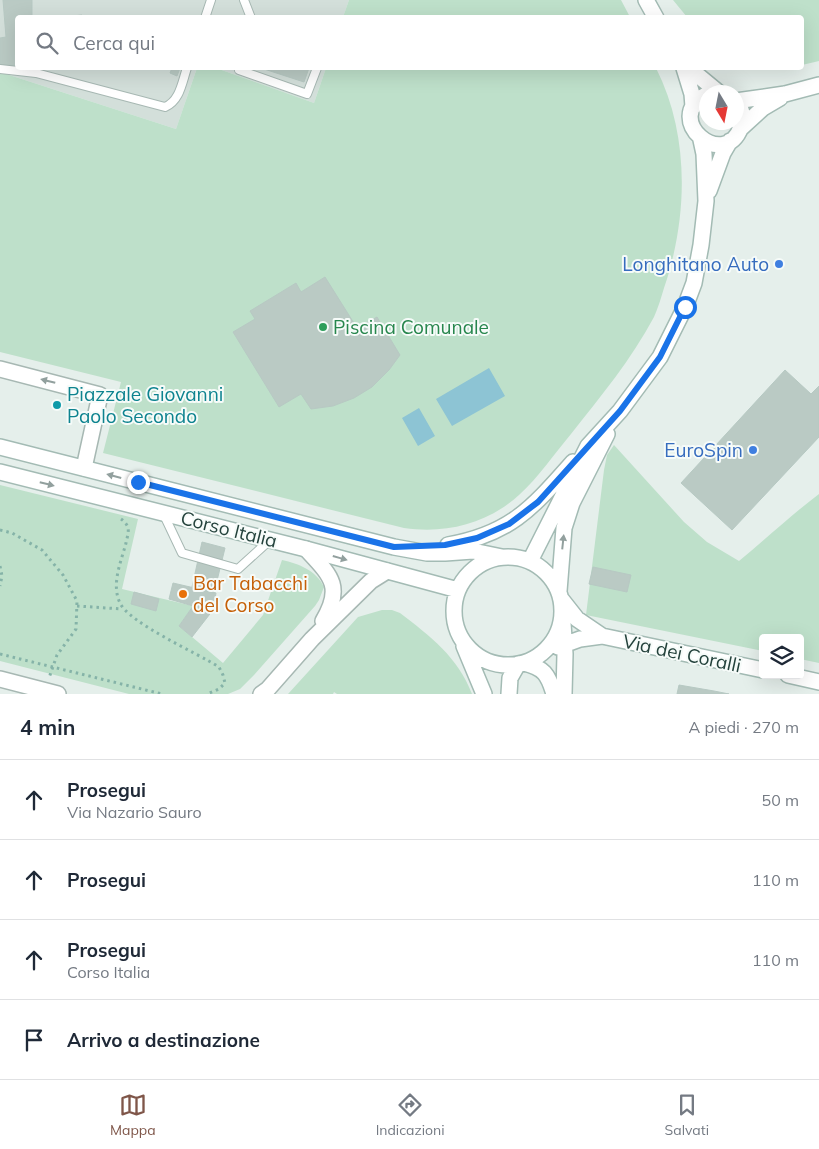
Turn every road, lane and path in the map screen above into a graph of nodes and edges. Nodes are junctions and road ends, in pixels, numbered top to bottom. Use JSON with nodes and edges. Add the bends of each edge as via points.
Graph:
{"nodes":[{"id":1,"x":211,"y":0,"type":"edge"},
{"id":2,"x":244,"y":0,"type":"edge"},
{"id":3,"x":646,"y":0,"type":"edge"},
{"id":4,"x":206,"y":15,"type":"edge"},
{"id":5,"x":250,"y":15,"type":"edge"},
{"id":6,"x":654,"y":15,"type":"edge"},
{"id":7,"x":0,"y":69,"type":"edge"},
{"id":8,"x":186,"y":70,"type":"edge"},
{"id":9,"x":239,"y":70,"type":"edge"},
{"id":10,"x":316,"y":70,"type":"edge"},
{"id":11,"x":685,"y":70,"type":"edge"},
{"id":12,"x":691,"y":70,"type":"edge"},
{"id":13,"x":710,"y":85,"type":"edge"},
{"id":14,"x":819,"y":85,"type":"edge"},
{"id":15,"x":785,"y":94,"type":"junction"},
{"id":16,"x":699,"y":99,"type":"edge"},
{"id":17,"x":744,"y":100,"type":"edge"},
{"id":18,"x":693,"y":107,"type":"junction"},
{"id":19,"x":737,"y":130,"type":"edge"},
{"id":20,"x":735,"y":135,"type":"junction"},
{"id":21,"x":701,"y":140,"type":"junction"},
{"id":22,"x":706,"y":202,"type":"junction"},
{"id":23,"x":0,"y":369,"type":"edge"},
{"id":24,"x":620,"y":411,"type":"junction"},
{"id":25,"x":0,"y":446,"type":"edge"},
{"id":26,"x":588,"y":446,"type":"junction"},
{"id":27,"x":84,"y":468,"type":"junction"},
{"id":28,"x":0,"y":472,"type":"edge"},
{"id":29,"x":163,"y":513,"type":"junction"},
{"id":30,"x":119,"y":517,"type":"dead end"},
{"id":31,"x":0,"y":530,"type":"edge"},
{"id":32,"x":270,"y":540,"type":"junction"},
{"id":33,"x":394,"y":547,"type":"junction"},
{"id":34,"x":306,"y":549,"type":"junction"},
{"id":35,"x":502,"y":557,"type":"junction"},
{"id":36,"x":530,"y":561,"type":"junction"},
{"id":37,"x":0,"y":566,"type":"edge"},
{"id":38,"x":387,"y":572,"type":"junction"},
{"id":39,"x":0,"y":586,"type":"edge"},
{"id":40,"x":458,"y":590,"type":"junction"},
{"id":41,"x":561,"y":601,"type":"junction"},
{"id":42,"x":77,"y":606,"type":"junction"},
{"id":43,"x":123,"y":609,"type":"junction"},
{"id":44,"x":459,"y":635,"type":"junction"},
{"id":45,"x":602,"y":636,"type":"junction"},
{"id":46,"x":312,"y":639,"type":"junction"},
{"id":47,"x":565,"y":643,"type":"junction"},
{"id":48,"x":0,"y":654,"type":"edge"},
{"id":49,"x":526,"y":661,"type":"junction"},
{"id":50,"x":54,"y":667,"type":"junction"},
{"id":51,"x":759,"y":669,"type":"edge"},
{"id":52,"x":804,"y":679,"type":"edge"},
{"id":53,"x":0,"y":680,"type":"edge"},
{"id":54,"x":819,"y":682,"type":"edge"},
{"id":55,"x":16,"y":689,"type":"edge"},
{"id":56,"x":52,"y":693,"type":"edge"},
{"id":57,"x":162,"y":694,"type":"edge"},
{"id":58,"x":207,"y":694,"type":"edge"},
{"id":59,"x":261,"y":694,"type":"edge"},
{"id":60,"x":484,"y":694,"type":"edge"},
{"id":61,"x":509,"y":694,"type":"edge"},
{"id":62,"x":554,"y":694,"type":"edge"},
{"id":63,"x":564,"y":694,"type":"edge"}],
"edges":[{"from":1,"to":4,"type":"lane"},
{"from":2,"to":5,"type":"lane"},
{"from":3,"to":6,"type":"street"},
{"from":7,"to":8,"type":"lane","via":[[36,72],[164,107],[176,99]]},
{"from":9,"to":10,"type":"lane","via":[[307,94]]},
{"from":11,"to":18,"type":"street"},
{"from":12,"to":13,"type":"street"},
{"from":14,"to":15,"type":"street"},
{"from":15,"to":17,"type":"street"},
{"from":15,"to":20,"type":"street","via":[[763,108]]},
{"from":16,"to":18,"type":"street"},
{"from":18,"to":21,"type":"street","via":[[691,122]]},
{"from":19,"to":20,"type":"street"},
{"from":20,"to":21,"type":"street","via":[[716,144]]},
{"from":20,"to":22,"type":"street","via":[[719,162]]},
{"from":21,"to":22,"type":"street"},
{"from":22,"to":24,"type":"street","via":[[695,276],[685,307],[660,357]]},
{"from":27,"to":23,"type":"street","one_way":true,"via":[[100,394]]},
{"from":24,"to":26,"type":"street"},
{"from":41,"to":24,"type":"street","one_way":true,"via":[[564,528],[572,503]]},
{"from":25,"to":27,"type":"street","name":"Corso Italia"},
{"from":26,"to":33,"type":"street","via":[[538,502],[492,532],[445,545]]},
{"from":26,"to":36,"type":"street"},
{"from":33,"to":27,"type":"street","name":"Corso Italia","one_way":true},
{"from":28,"to":29,"type":"street","name":"Corso Italia","one_way":true},
{"from":29,"to":32,"type":"street","name":"Corso Italia"},
{"from":29,"to":32,"type":"lane","via":[[182,552],[238,569]]},
{"from":30,"to":43,"type":"path","via":[[128,527],[116,589]]},
{"from":31,"to":42,"type":"path","via":[[42,550],[64,574]]},
{"from":32,"to":34,"type":"street","name":"Corso Italia"},
{"from":33,"to":35,"type":"street","name":"Corso Italia","via":[[427,553],[472,551]]},
{"from":34,"to":38,"type":"street","name":"Corso Italia","one_way":true},
{"from":34,"to":46,"type":"street","via":[[328,572],[334,588],[332,606]]},
{"from":35,"to":36,"type":"street"},
{"from":35,"to":40,"type":"street","via":[[475,567]]},
{"from":36,"to":41,"type":"street","via":[[552,579]]},
{"from":37,"to":39,"type":"path"},
{"from":38,"to":40,"type":"street","name":"Corso Italia"},
{"from":38,"to":46,"type":"street","via":[[371,581]]},
{"from":40,"to":44,"type":"street","via":[[454,621]]},
{"from":41,"to":45,"type":"street","via":[[577,619]]},
{"from":41,"to":47,"type":"street"},
{"from":41,"to":49,"type":"street","via":[[561,625],[556,638]]},
{"from":42,"to":43,"type":"path"},
{"from":42,"to":50,"type":"path","via":[[76,629],[57,655]]},
{"from":43,"to":58,"type":"path","via":[[219,668],[225,683]]},
{"from":44,"to":49,"type":"street","via":[[484,659],[501,664]]},
{"from":44,"to":60,"type":"street"},
{"from":45,"to":47,"type":"street"},
{"from":45,"to":51,"type":"street","name":"Via dei Coralli"},
{"from":46,"to":59,"type":"street"},
{"from":47,"to":49,"type":"street"},
{"from":47,"to":63,"type":"street"},
{"from":48,"to":50,"type":"path"},
{"from":49,"to":61,"type":"street","via":[[510,678]]},
{"from":49,"to":62,"type":"street","via":[[544,671]]},
{"from":50,"to":56,"type":"path","via":[[50,673]]},
{"from":50,"to":57,"type":"path"},
{"from":52,"to":54,"type":"street"},
{"from":53,"to":55,"type":"street"},
{"from":55,"to":56,"type":"street"}]}
